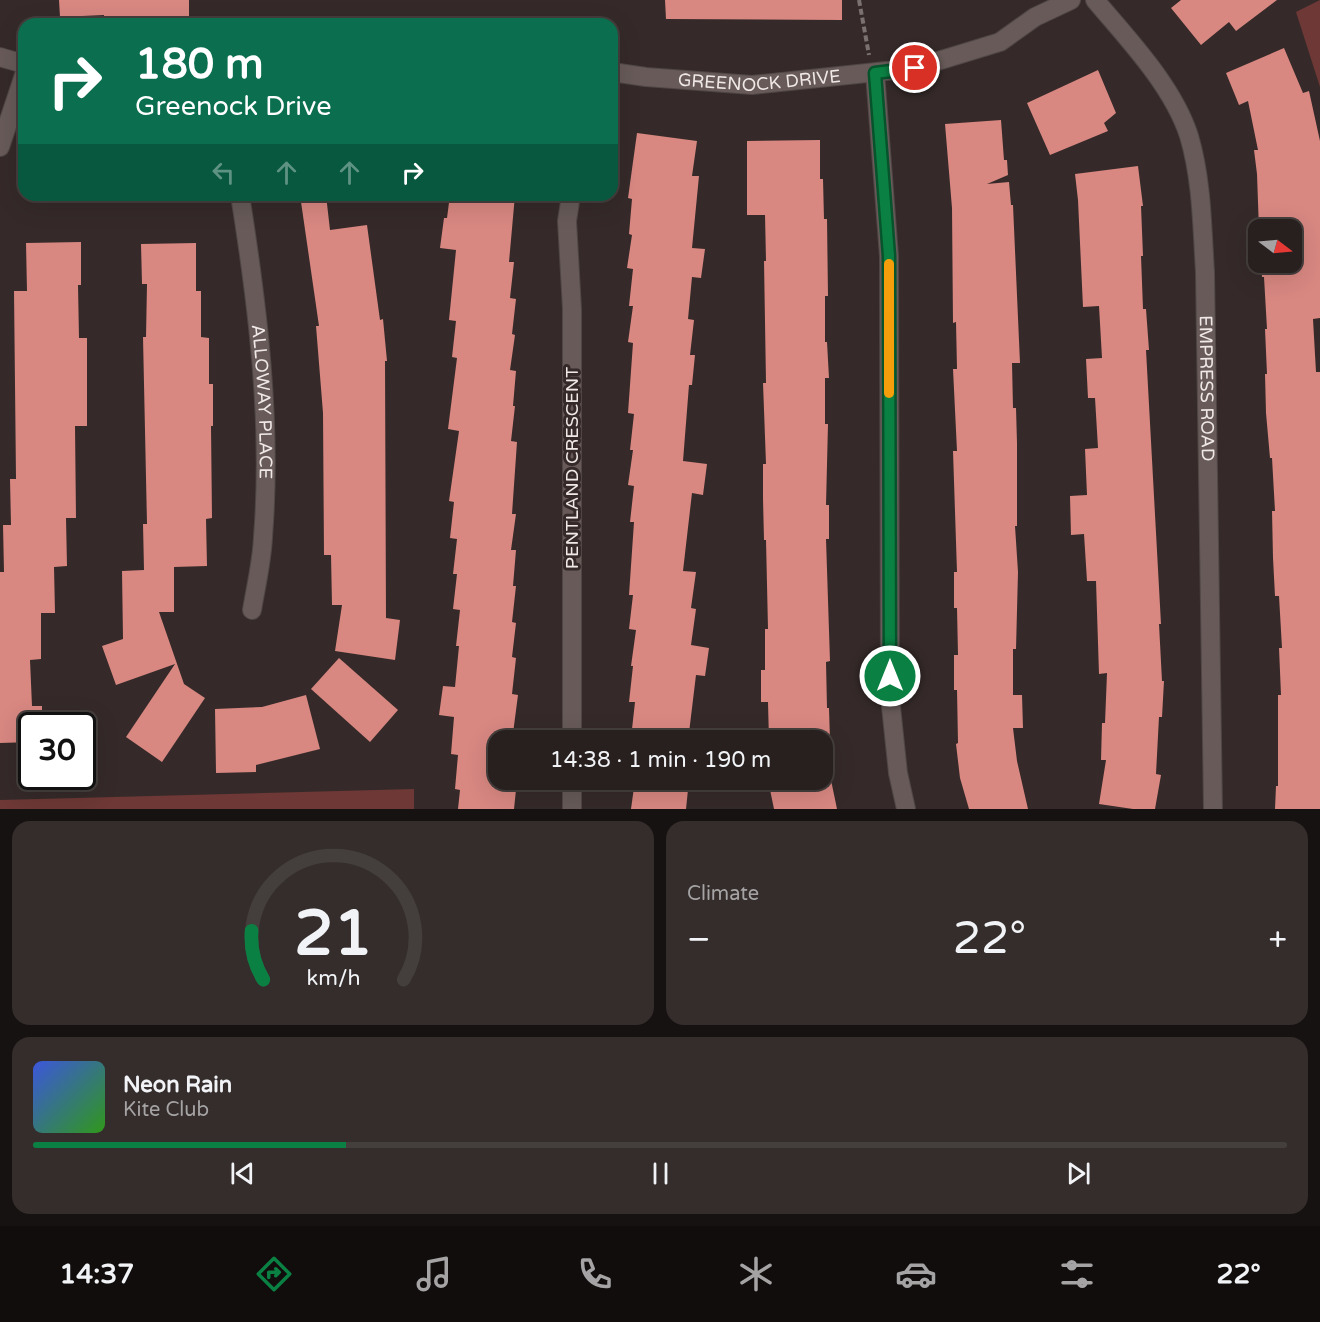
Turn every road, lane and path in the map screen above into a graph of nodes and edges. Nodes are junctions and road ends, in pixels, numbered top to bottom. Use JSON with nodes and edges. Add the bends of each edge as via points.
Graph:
{"nodes":[{"id":1,"x":859,"y":0,"type":"edge"},
{"id":2,"x":1071,"y":0,"type":"edge"},
{"id":3,"x":1095,"y":0,"type":"edge"},
{"id":4,"x":0,"y":57,"type":"edge"},
{"id":5,"x":18,"y":62,"type":"edge"},
{"id":6,"x":618,"y":73,"type":"edge"},
{"id":7,"x":875,"y":73,"type":"junction"},
{"id":8,"x":18,"y":93,"type":"edge"},
{"id":9,"x":0,"y":147,"type":"edge"},
{"id":10,"x":241,"y":201,"type":"edge"},
{"id":11,"x":570,"y":201,"type":"edge"},
{"id":12,"x":252,"y":610,"type":"dead end"},
{"id":13,"x":572,"y":730,"type":"edge"},
{"id":14,"x":572,"y":790,"type":"edge"},
{"id":15,"x":572,"y":809,"type":"edge"},
{"id":16,"x":906,"y":809,"type":"edge"},
{"id":17,"x":1213,"y":809,"type":"edge"}],
"edges":[{"from":1,"to":7,"type":"path"},
{"from":2,"to":7,"type":"street","name":"GREENOCK DRIVE","via":[[1035,17],[1000,42],[915,68]]},
{"from":3,"to":17,"type":"street","name":"EMPRESS ROAD","via":[[1169,94],[1188,134],[1200,187],[1205,272]]},
{"from":4,"to":5,"type":"street"},
{"from":6,"to":7,"type":"street","name":"GREENOCK DRIVE","via":[[752,85]]},
{"from":7,"to":16,"type":"street","via":[[889,256],[890,697]]},
{"from":8,"to":9,"type":"street"},
{"from":10,"to":12,"type":"street","name":"ALLOWAY PLACE","via":[[258,318],[265,432],[263,540]]},
{"from":11,"to":13,"type":"street","name":"PENTLAND CRESCENT","via":[[567,220],[572,309]]},
{"from":14,"to":15,"type":"street"}]}
